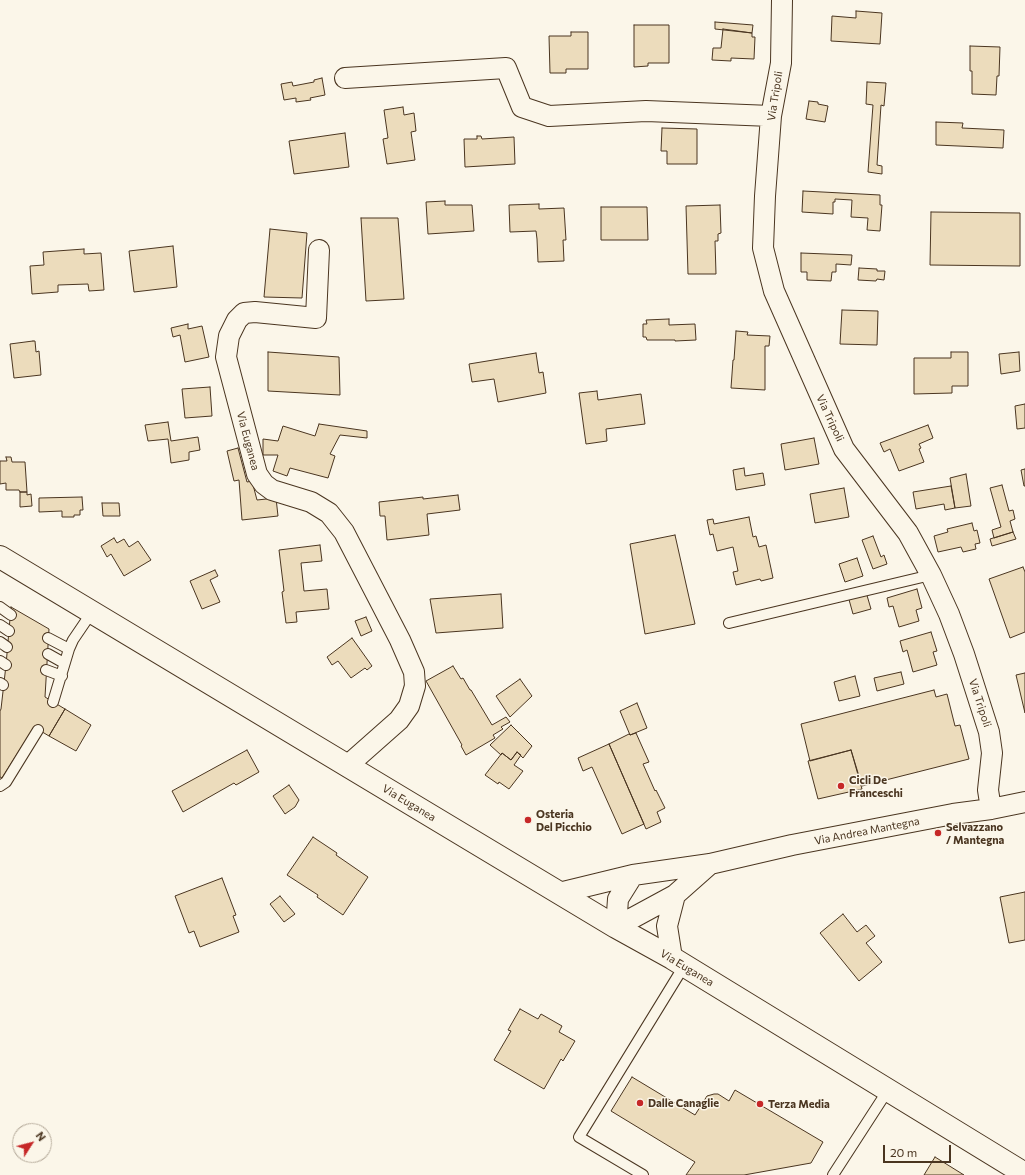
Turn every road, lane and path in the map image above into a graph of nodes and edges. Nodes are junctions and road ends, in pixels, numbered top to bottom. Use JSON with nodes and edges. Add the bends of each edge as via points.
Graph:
{"nodes":[{"id":1,"x":782,"y":0,"type":"edge"},
{"id":2,"x":345,"y":78,"type":"dead end"},
{"id":3,"x":771,"y":116,"type":"junction"},
{"id":4,"x":319,"y":250,"type":"dead end"},
{"id":5,"x":0,"y":557,"type":"edge"},
{"id":6,"x":931,"y":575,"type":"junction"},
{"id":7,"x":0,"y":607,"type":"edge"},
{"id":8,"x":92,"y":612,"type":"junction"},
{"id":9,"x":11,"y":615,"type":"dead end"},
{"id":10,"x":729,"y":623,"type":"dead end"},
{"id":11,"x":0,"y":625,"type":"edge"},
{"id":12,"x":9,"y":631,"type":"dead end"},
{"id":13,"x":48,"y":638,"type":"dead end"},
{"id":14,"x":69,"y":649,"type":"junction"},
{"id":15,"x":48,"y":654,"type":"dead end"},
{"id":16,"x":64,"y":663,"type":"junction"},
{"id":17,"x":46,"y":670,"type":"dead end"},
{"id":18,"x":62,"y":676,"type":"junction"},
{"id":19,"x":46,"y":689,"type":"dead end"},
{"id":20,"x":38,"y":730,"type":"dead end"},
{"id":21,"x":348,"y":766,"type":"junction"},
{"id":22,"x":0,"y":786,"type":"edge"},
{"id":23,"x":1025,"y":802,"type":"edge"},
{"id":24,"x":991,"y":809,"type":"junction"},
{"id":25,"x":710,"y":864,"type":"junction"},
{"id":26,"x":633,"y":875,"type":"junction"},
{"id":27,"x":559,"y":893,"type":"junction"},
{"id":28,"x":674,"y":895,"type":"junction"},
{"id":29,"x":616,"y":927,"type":"junction"},
{"id":30,"x":678,"y":962,"type":"junction"},
{"id":31,"x":888,"y":1090,"type":"junction"},
{"id":32,"x":1025,"y":1174,"type":"edge"},
{"id":33,"x":644,"y":1175,"type":"edge"},
{"id":34,"x":833,"y":1175,"type":"edge"}],
"edges":[{"from":1,"to":3,"type":"street","name":"Via Tripoli","via":[[781,63]]},
{"from":2,"to":3,"type":"street","via":[[506,68],[522,107],[549,116],[646,110]]},
{"from":3,"to":6,"type":"street","name":"Via Tripoli","via":[[763,248],[774,291],[844,449],[908,533]]},
{"from":4,"to":21,"type":"street","name":"Via Euganea","via":[[316,318],[244,313],[237,320],[229,336],[226,357],[257,474],[272,490],[311,502],[329,513],[344,532],[414,672],[415,686],[409,706],[399,720]]},
{"from":5,"to":8,"type":"street","name":"Via Euganea"},
{"from":6,"to":10,"type":"lane"},
{"from":6,"to":24,"type":"street","name":"Via Tripoli","via":[[964,654],[989,732],[992,753],[988,790]]},
{"from":7,"to":9,"type":"lane"},
{"from":8,"to":14,"type":"lane"},
{"from":8,"to":21,"type":"street","name":"Via Euganea"},
{"from":11,"to":12,"type":"lane"},
{"from":13,"to":14,"type":"lane"},
{"from":14,"to":16,"type":"lane"},
{"from":15,"to":16,"type":"lane"},
{"from":16,"to":18,"type":"lane"},
{"from":17,"to":18,"type":"lane"},
{"from":18,"to":19,"type":"lane","via":[[55,697]]},
{"from":20,"to":22,"type":"lane","via":[[28,741],[6,782]]},
{"from":21,"to":27,"type":"street","name":"Via Euganea"},
{"from":23,"to":24,"type":"street","name":"Via Andrea Mantegna"},
{"from":24,"to":25,"type":"street","name":"Via Andrea Mantegna","via":[[792,845]]},
{"from":25,"to":26,"type":"street","name":"Via Andrea Mantegna"},
{"from":25,"to":28,"type":"street","name":"Via Andrea Mantegna"},
{"from":26,"to":27,"type":"street","name":"Via Andrea Mantegna"},
{"from":26,"to":29,"type":"street","via":[[618,899]]},
{"from":27,"to":29,"type":"street","name":"Via Euganea"},
{"from":28,"to":29,"type":"street","name":"Via Andrea Mantegna"},
{"from":28,"to":30,"type":"street","via":[[667,926]]},
{"from":29,"to":30,"type":"street","name":"Via Euganea"},
{"from":30,"to":31,"type":"street","name":"Via Euganea"},
{"from":30,"to":33,"type":"lane","via":[[579,1137]]},
{"from":31,"to":32,"type":"street","name":"Via Euganea"},
{"from":31,"to":34,"type":"lane"}]}
